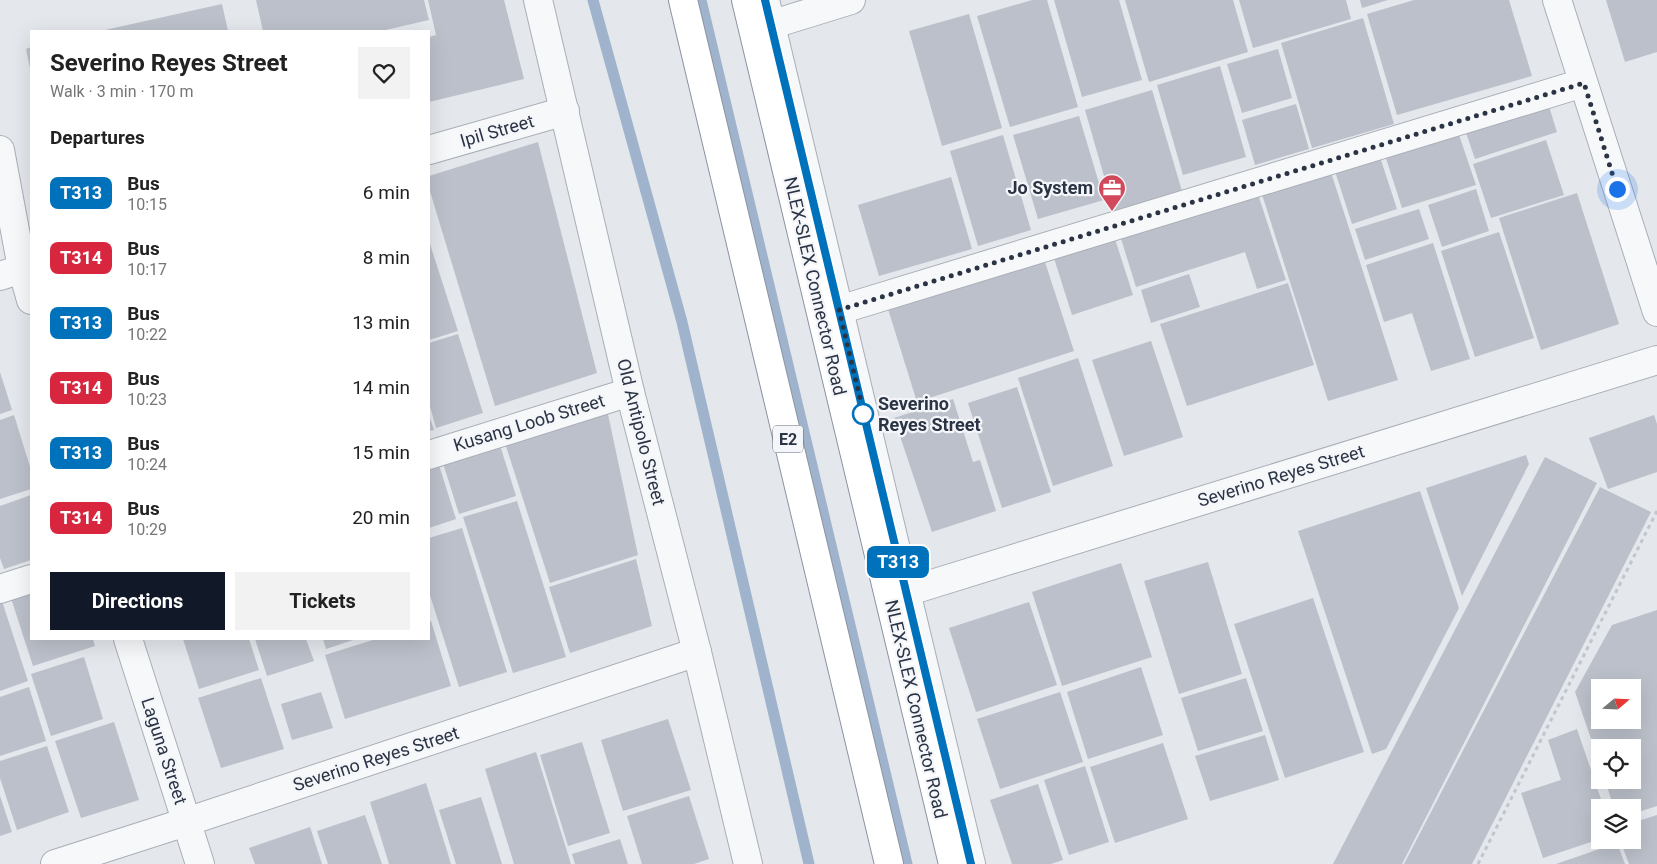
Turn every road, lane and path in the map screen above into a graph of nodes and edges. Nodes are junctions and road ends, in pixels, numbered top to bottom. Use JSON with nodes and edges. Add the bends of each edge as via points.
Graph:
{"nodes":[{"id":1,"x":538,"y":0,"type":"edge"},
{"id":2,"x":683,"y":0,"type":"edge"},
{"id":3,"x":746,"y":0,"type":"edge"},
{"id":4,"x":851,"y":0,"type":"edge"},
{"id":5,"x":1557,"y":0,"type":"edge"},
{"id":6,"x":768,"y":12,"type":"edge"},
{"id":7,"x":1584,"y":83,"type":"junction"},
{"id":8,"x":565,"y":111,"type":"junction"},
{"id":9,"x":0,"y":150,"type":"edge"},
{"id":10,"x":430,"y":150,"type":"edge"},
{"id":11,"x":18,"y":270,"type":"edge"},
{"id":12,"x":30,"y":298,"type":"edge"},
{"id":13,"x":839,"y":310,"type":"junction"},
{"id":14,"x":1657,"y":312,"type":"edge"},
{"id":15,"x":1657,"y":360,"type":"edge"},
{"id":16,"x":630,"y":392,"type":"junction"},
{"id":17,"x":430,"y":455,"type":"edge"},
{"id":18,"x":1657,"y":511,"type":"edge"},
{"id":19,"x":30,"y":579,"type":"edge"},
{"id":20,"x":0,"y":589,"type":"edge"},
{"id":21,"x":906,"y":592,"type":"junction"},
{"id":22,"x":128,"y":640,"type":"edge"},
{"id":23,"x":697,"y":652,"type":"junction"},
{"id":24,"x":186,"y":822,"type":"junction"},
{"id":25,"x":55,"y":864,"type":"edge"},
{"id":26,"x":200,"y":864,"type":"edge"},
{"id":27,"x":748,"y":864,"type":"edge"},
{"id":28,"x":889,"y":864,"type":"edge"},
{"id":29,"x":953,"y":864,"type":"edge"},
{"id":30,"x":970,"y":864,"type":"edge"},
{"id":31,"x":1478,"y":864,"type":"edge"}],
"edges":[{"from":1,"to":8,"type":"street","name":"Old Antipolo Street"},
{"from":2,"to":28,"type":"highway","number":"E2"},
{"from":3,"to":29,"type":"highway","name":"NLEX-SLEX Connector Road"},
{"from":4,"to":6,"type":"street"},
{"from":5,"to":7,"type":"street"},
{"from":6,"to":13,"type":"street"},
{"from":7,"to":13,"type":"street"},
{"from":7,"to":14,"type":"street"},
{"from":8,"to":10,"type":"street","name":"Ipil Street"},
{"from":8,"to":16,"type":"street","name":"Old Antipolo Street"},
{"from":9,"to":11,"type":"street"},
{"from":11,"to":12,"type":"street"},
{"from":13,"to":21,"type":"street"},
{"from":15,"to":21,"type":"street","name":"Severino Reyes Street"},
{"from":16,"to":17,"type":"street","name":"Kusang Loob Street"},
{"from":16,"to":23,"type":"street","name":"Old Antipolo Street"},
{"from":18,"to":31,"type":"path"},
{"from":19,"to":20,"type":"street"},
{"from":21,"to":30,"type":"street"},
{"from":22,"to":24,"type":"street","name":"Laguna Street"},
{"from":23,"to":24,"type":"street","name":"Severino Reyes Street"},
{"from":23,"to":27,"type":"street","name":"Old Antipolo Street"},
{"from":24,"to":25,"type":"street","name":"Severino Reyes Street"},
{"from":24,"to":26,"type":"street","name":"Laguna Street"}]}
